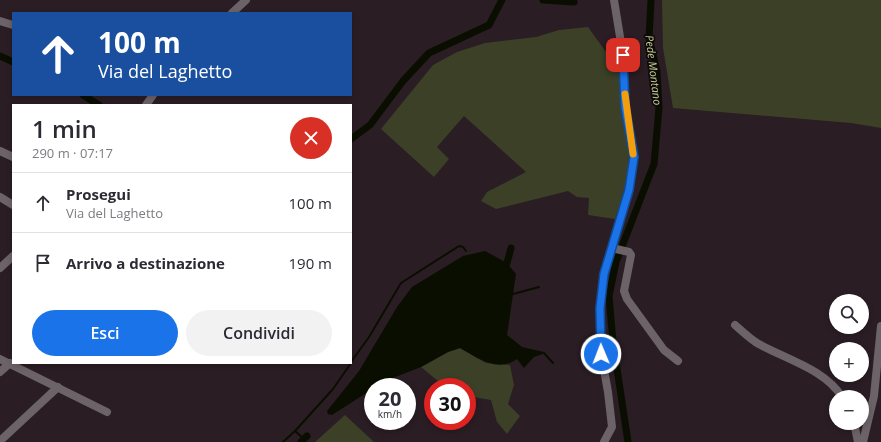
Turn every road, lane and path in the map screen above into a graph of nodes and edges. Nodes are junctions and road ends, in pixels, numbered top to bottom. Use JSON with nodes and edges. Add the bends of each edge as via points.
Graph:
{"nodes":[{"id":1,"x":246,"y":0,"type":"edge"},
{"id":2,"x":614,"y":0,"type":"edge"},
{"id":3,"x":233,"y":12,"type":"edge"},
{"id":4,"x":0,"y":21,"type":"edge"},
{"id":5,"x":12,"y":25,"type":"edge"},
{"id":6,"x":0,"y":151,"type":"edge"},
{"id":7,"x":12,"y":157,"type":"edge"},
{"id":8,"x":0,"y":197,"type":"edge"},
{"id":9,"x":12,"y":204,"type":"edge"},
{"id":10,"x":612,"y":249,"type":"junction"},
{"id":11,"x":12,"y":257,"type":"edge"},
{"id":12,"x":0,"y":268,"type":"edge"},
{"id":13,"x":734,"y":325,"type":"dead end"},
{"id":14,"x":881,"y":326,"type":"edge"},
{"id":15,"x":0,"y":359,"type":"edge"},
{"id":16,"x":678,"y":361,"type":"dead end"},
{"id":17,"x":10,"y":363,"type":"junction"},
{"id":18,"x":0,"y":372,"type":"edge"},
{"id":19,"x":58,"y":387,"type":"junction"},
{"id":20,"x":838,"y":390,"type":"edge"},
{"id":21,"x":107,"y":412,"type":"dead end"},
{"id":22,"x":855,"y":430,"type":"edge"},
{"id":23,"x":0,"y":442,"type":"edge"},
{"id":24,"x":604,"y":442,"type":"edge"},
{"id":25,"x":858,"y":442,"type":"edge"},
{"id":26,"x":863,"y":442,"type":"edge"}],
"edges":[{"from":1,"to":3,"type":"street"},
{"from":2,"to":10,"type":"street","via":[[623,55],[625,107],[634,157],[629,190]]},
{"from":4,"to":5,"type":"street"},
{"from":6,"to":7,"type":"street"},
{"from":8,"to":9,"type":"street"},
{"from":10,"to":16,"type":"street","via":[[629,252],[631,255],[624,291],[627,299],[664,350]]},
{"from":10,"to":24,"type":"street","via":[[604,274],[600,308],[601,354],[612,427]]},
{"from":11,"to":12,"type":"street"},
{"from":13,"to":20,"type":"street","via":[[756,342],[821,376]]},
{"from":14,"to":26,"type":"street","via":[[874,396]]},
{"from":15,"to":17,"type":"street"},
{"from":17,"to":18,"type":"street"},
{"from":17,"to":19,"type":"street"},
{"from":19,"to":21,"type":"street"},
{"from":19,"to":23,"type":"street"},
{"from":22,"to":25,"type":"street"}]}
